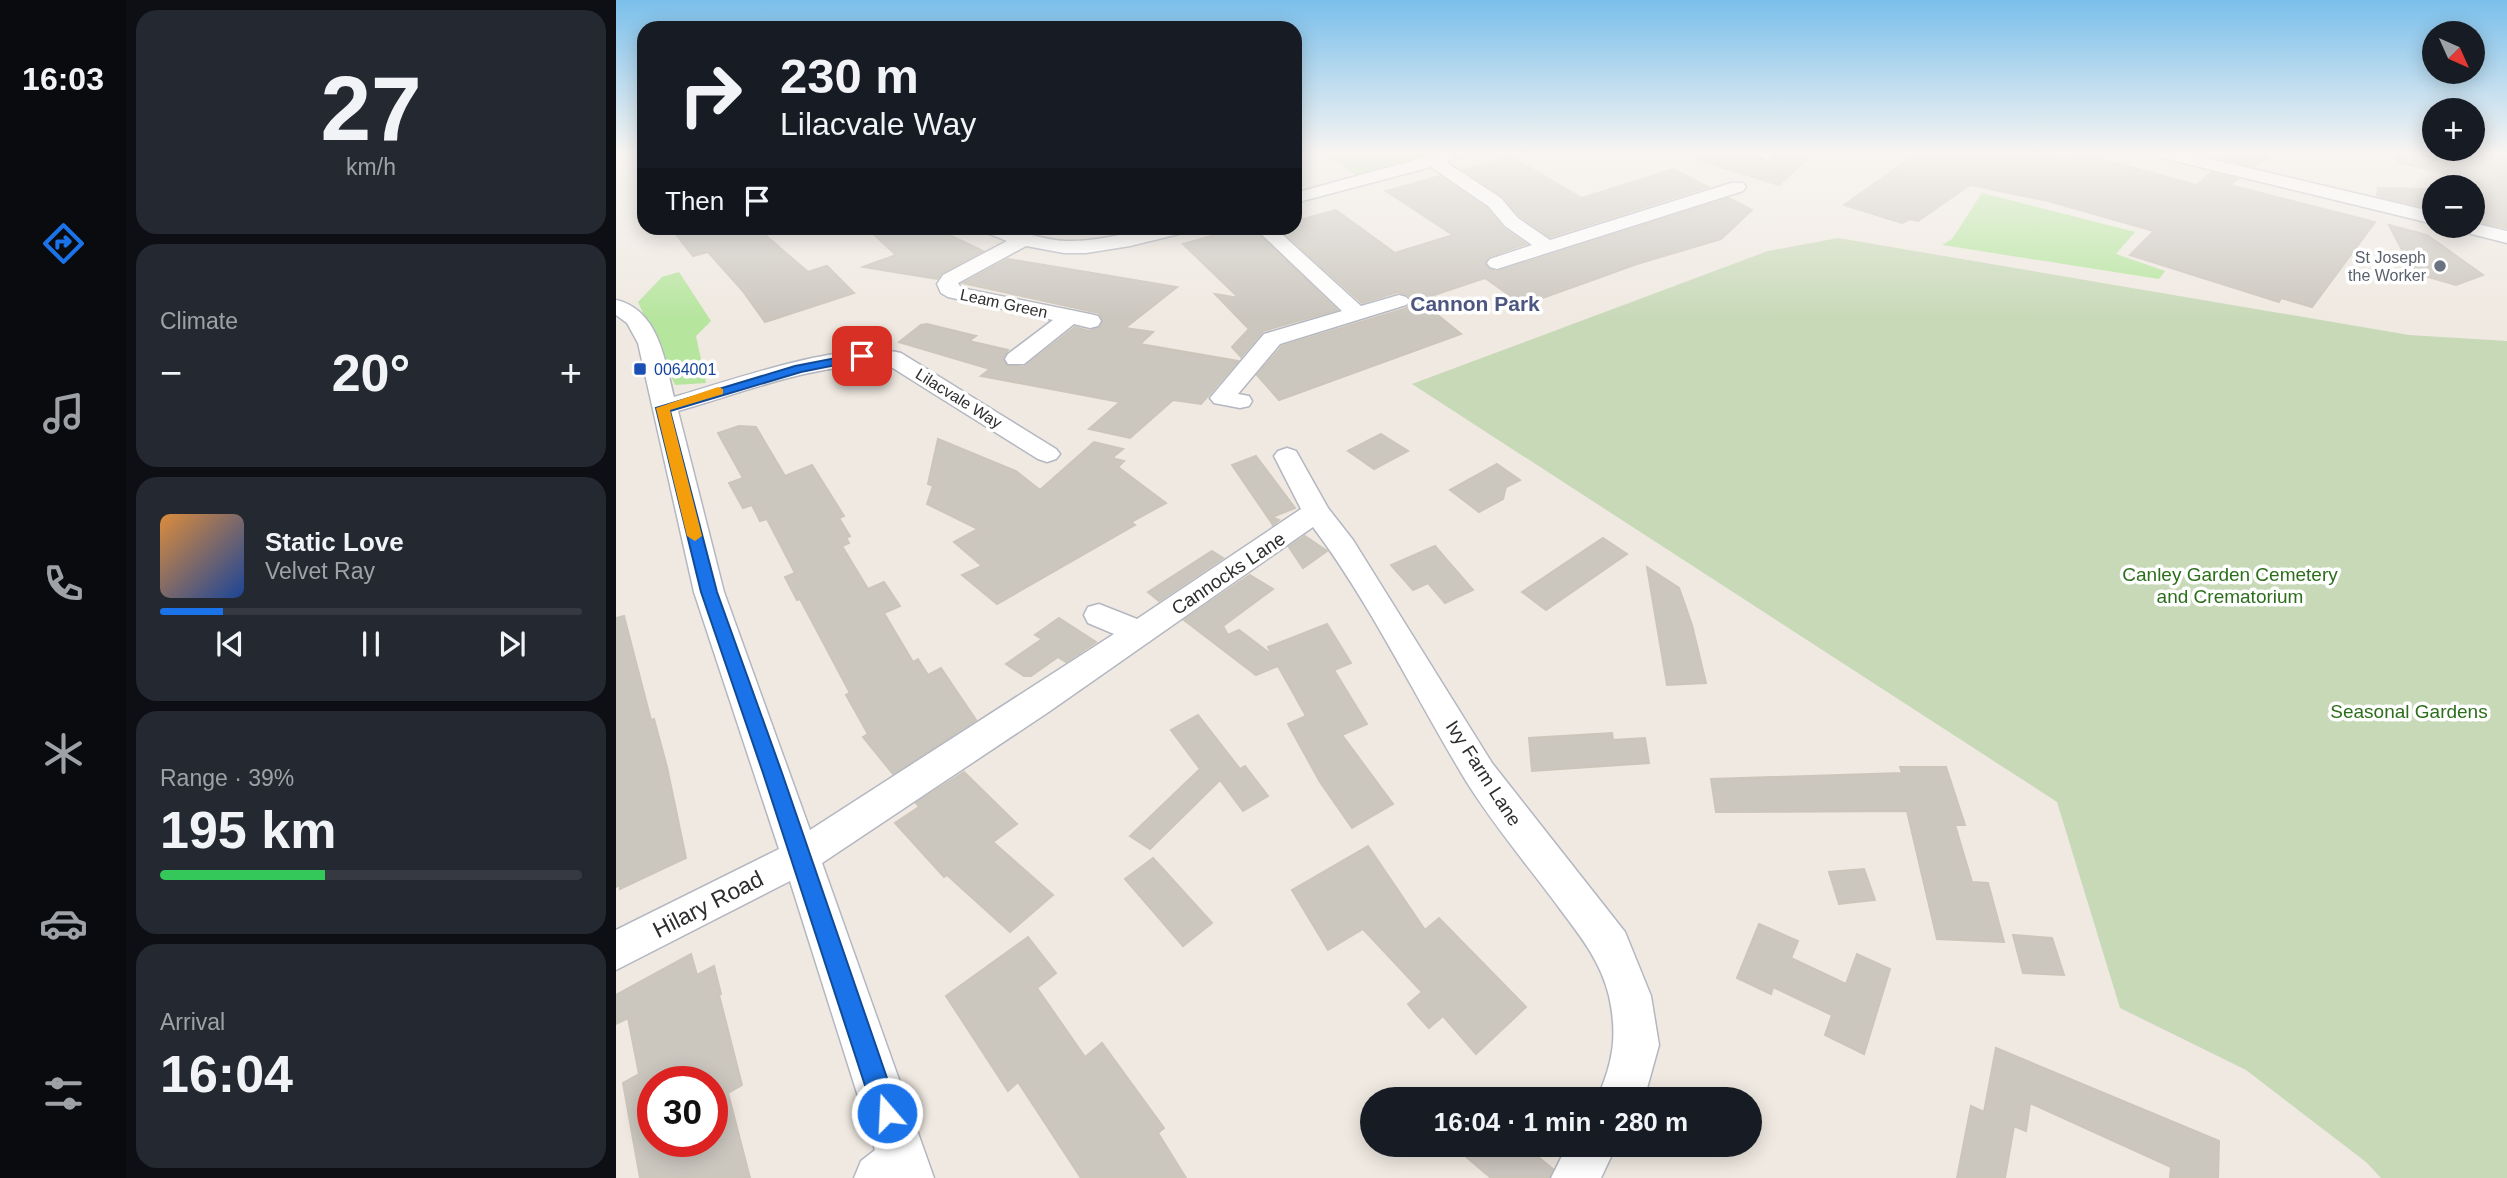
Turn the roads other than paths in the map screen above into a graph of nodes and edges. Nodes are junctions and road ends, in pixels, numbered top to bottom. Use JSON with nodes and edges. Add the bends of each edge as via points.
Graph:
{"nodes":[{"id":1,"x":1498,"y":208,"type":"edge"},
{"id":2,"x":1671,"y":208,"type":"edge"},
{"id":3,"x":2393,"y":208,"type":"edge"},
{"id":4,"x":2422,"y":215,"type":"edge"},
{"id":5,"x":2485,"y":232,"type":"edge"},
{"id":6,"x":1010,"y":235,"type":"edge"},
{"id":7,"x":1151,"y":235,"type":"edge"},
{"id":8,"x":1272,"y":235,"type":"edge"},
{"id":9,"x":2507,"y":237,"type":"edge"},
{"id":10,"x":1023,"y":240,"type":"junction"},
{"id":11,"x":1548,"y":247,"type":"junction"},
{"id":12,"x":1497,"y":263,"type":"dead end"},
{"id":13,"x":1399,"y":301,"type":"dead end"},
{"id":14,"x":616,"y":306,"type":"edge"},
{"id":15,"x":1357,"y":314,"type":"junction"},
{"id":16,"x":1016,"y":359,"type":"dead end"},
{"id":17,"x":1240,"y":401,"type":"dead end"},
{"id":18,"x":663,"y":408,"type":"junction"},
{"id":19,"x":1047,"y":454,"type":"dead end"},
{"id":20,"x":1287,"y":456,"type":"dead end"},
{"id":21,"x":1316,"y":512,"type":"junction"},
{"id":22,"x":1099,"y":615,"type":"dead end"},
{"id":23,"x":1139,"y":633,"type":"junction"},
{"id":24,"x":1038,"y":702,"type":"joint"},
{"id":25,"x":800,"y":857,"type":"junction"},
{"id":26,"x":616,"y":951,"type":"edge"},
{"id":27,"x":1626,"y":1087,"type":"edge"},
{"id":28,"x":1587,"y":1157,"type":"edge"},
{"id":29,"x":896,"y":1171,"type":"edge"},
{"id":30,"x":1575,"y":1178,"type":"edge"}],
"edges":[{"from":1,"to":11,"type":"street"},
{"from":2,"to":11,"type":"street"},
{"from":3,"to":4,"type":"street"},
{"from":5,"to":9,"type":"street"},
{"from":6,"to":10,"type":"street"},
{"from":7,"to":10,"type":"street","via":[[1062,249]]},
{"from":8,"to":15,"type":"street"},
{"from":10,"to":16,"type":"street","name":"Leam Green","via":[[947,284],[956,293],[1080,319]]},
{"from":11,"to":12,"type":"street"},
{"from":13,"to":15,"type":"street"},
{"from":14,"to":18,"type":"street","via":[[631,313],[643,329]]},
{"from":15,"to":17,"type":"street","via":[[1272,339],[1222,398]]},
{"from":18,"to":19,"type":"street","name":"Lilacvale Way","via":[[799,369],[862,356],[893,358]]},
{"from":18,"to":25,"type":"street","via":[[709,592]]},
{"from":20,"to":21,"type":"street","name":"Ivy Farm Lane"},
{"from":21,"to":23,"type":"street","name":"Cannocks Lane"},
{"from":21,"to":27,"type":"street","name":"Ivy Farm Lane","via":[[1350,558],[1496,798],[1611,945],[1630,996],[1636,1034]]},
{"from":22,"to":23,"type":"street"},
{"from":23,"to":24,"type":"street","name":"Cannocks Lane"},
{"from":24,"to":25,"type":"street","name":"Hilary Road"},
{"from":25,"to":26,"type":"street","name":"Hilary Road"},
{"from":25,"to":29,"type":"street"},
{"from":28,"to":30,"type":"street"}]}
